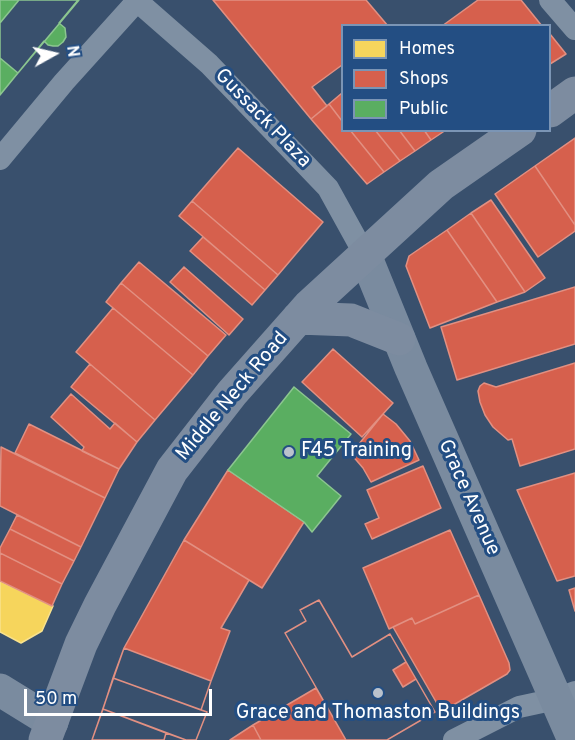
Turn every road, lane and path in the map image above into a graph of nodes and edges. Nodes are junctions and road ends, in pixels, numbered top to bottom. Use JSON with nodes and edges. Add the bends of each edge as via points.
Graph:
{"nodes":[{"id":1,"x":137,"y":0,"type":"edge"},
{"id":2,"x":550,"y":0,"type":"edge"},
{"id":3,"x":575,"y":29,"type":"edge"},
{"id":4,"x":575,"y":93,"type":"edge"},
{"id":5,"x":551,"y":110,"type":"edge"},
{"id":6,"x":517,"y":132,"type":"edge"},
{"id":7,"x":0,"y":159,"type":"edge"},
{"id":8,"x":365,"y":255,"type":"junction"},
{"id":9,"x":298,"y":318,"type":"junction"},
{"id":10,"x":399,"y":339,"type":"junction"},
{"id":11,"x":0,"y":690,"type":"edge"},
{"id":12,"x":566,"y":695,"type":"edge"},
{"id":13,"x":48,"y":731,"type":"edge"},
{"id":14,"x":453,"y":740,"type":"edge"},
{"id":15,"x":574,"y":740,"type":"edge"}],
"edges":[{"from":1,"to":7,"type":"street","name":"Gussack Plaza"},
{"from":1,"to":8,"type":"street","name":"Gussack Plaza","via":[[209,64],[328,188]]},
{"from":2,"to":3,"type":"street"},
{"from":4,"to":5,"type":"main road"},
{"from":6,"to":8,"type":"main road","name":"Middle Neck Road","via":[[441,185]]},
{"from":8,"to":9,"type":"main road","name":"Middle Neck Road"},
{"from":8,"to":10,"type":"street","name":"Grace Avenue"},
{"from":9,"to":10,"type":"main road","via":[[351,320]]},
{"from":9,"to":13,"type":"main road","name":"Middle Neck Road","via":[[172,470],[81,644]]},
{"from":10,"to":12,"type":"street","name":"Grace Avenue"},
{"from":11,"to":13,"type":"street"},
{"from":12,"to":14,"type":"street","via":[[519,707]]},
{"from":12,"to":15,"type":"street","name":"Grace Avenue"}]}
